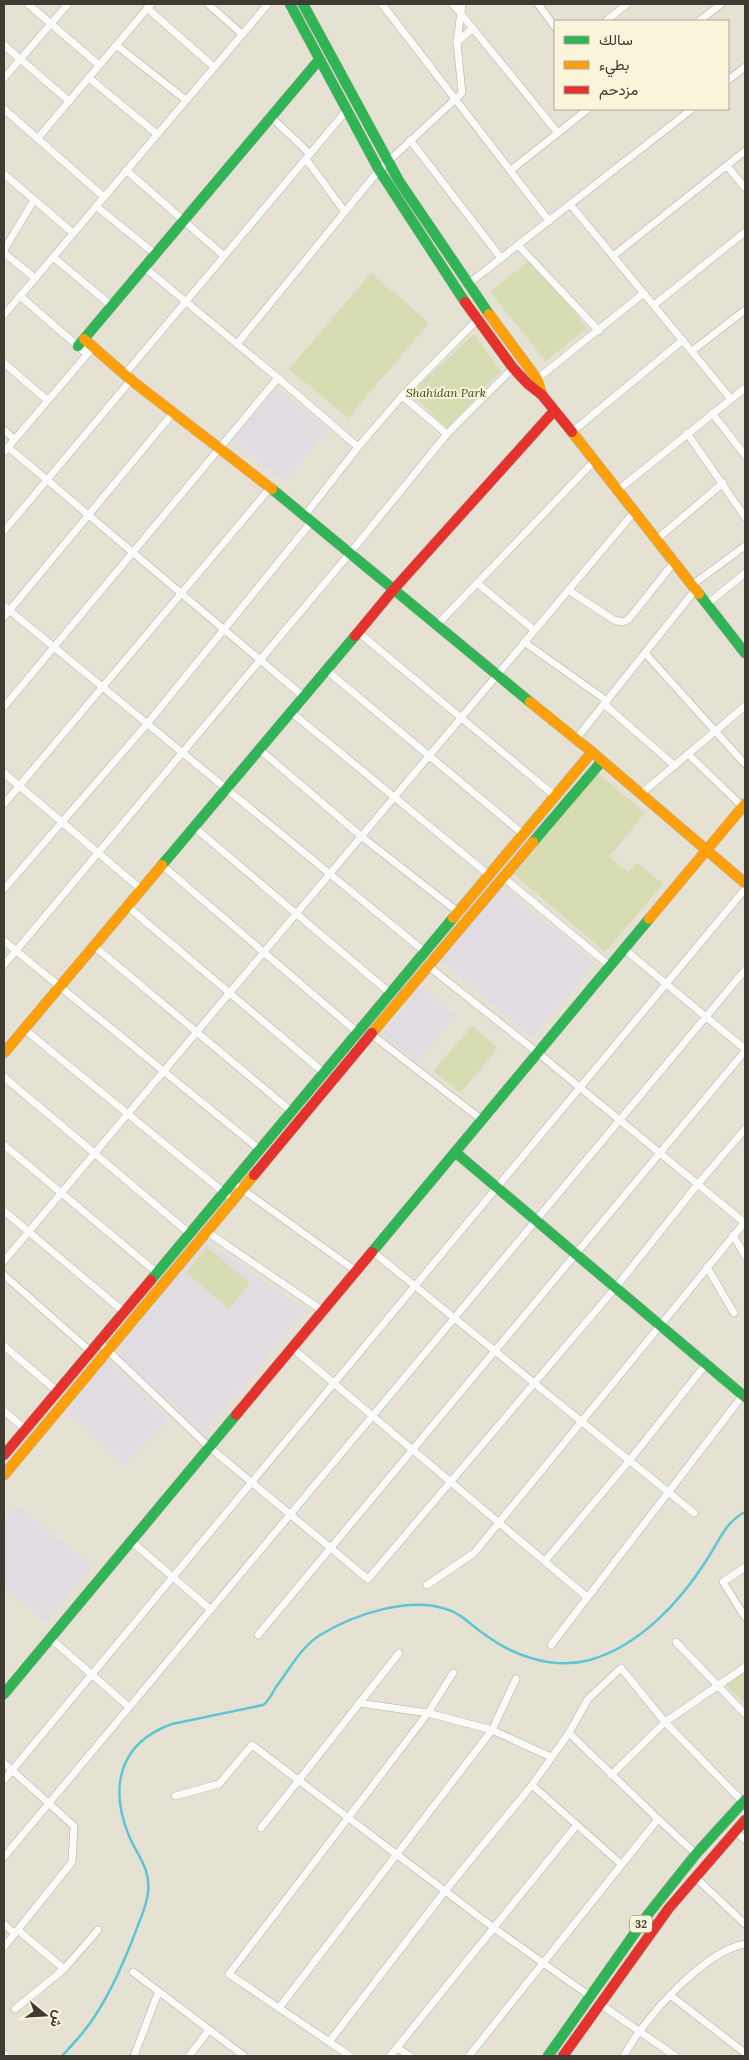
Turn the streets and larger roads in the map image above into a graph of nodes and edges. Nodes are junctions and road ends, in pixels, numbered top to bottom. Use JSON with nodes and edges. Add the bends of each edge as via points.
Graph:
{"nodes":[{"id":1,"x":28,"y":4,"type":"edge"},
{"id":2,"x":68,"y":4,"type":"edge"},
{"id":3,"x":208,"y":4,"type":"edge"},
{"id":4,"x":268,"y":4,"type":"edge"},
{"id":5,"x":290,"y":4,"type":"edge"},
{"id":6,"x":303,"y":4,"type":"edge"},
{"id":7,"x":382,"y":4,"type":"edge"},
{"id":8,"x":453,"y":4,"type":"edge"},
{"id":9,"x":462,"y":4,"type":"edge"},
{"id":10,"x":538,"y":4,"type":"edge"},
{"id":11,"x":627,"y":4,"type":"edge"},
{"id":12,"x":721,"y":4,"type":"edge"},
{"id":13,"x":149,"y":6,"type":"edge"},
{"id":14,"x":459,"y":12,"type":"junction"},
{"id":15,"x":607,"y":20,"type":"edge"},
{"id":16,"x":700,"y":20,"type":"edge"},
{"id":17,"x":51,"y":24,"type":"junction"},
{"id":18,"x":554,"y":26,"type":"edge"},
{"id":19,"x":473,"y":28,"type":"junction"},
{"id":20,"x":242,"y":34,"type":"junction"},
{"id":21,"x":458,"y":42,"type":"junction"},
{"id":22,"x":4,"y":45,"type":"edge"},
{"id":23,"x":116,"y":45,"type":"junction"},
{"id":24,"x":20,"y":59,"type":"junction"},
{"id":25,"x":319,"y":60,"type":"junction"},
{"id":26,"x":99,"y":65,"type":"junction"},
{"id":27,"x":214,"y":67,"type":"junction"},
{"id":28,"x":745,"y":67,"type":"edge"},
{"id":29,"x":4,"y":78,"type":"edge"},
{"id":30,"x":89,"y":78,"type":"junction"},
{"id":31,"x":729,"y":79,"type":"edge"},
{"id":32,"x":456,"y":98,"type":"junction"},
{"id":33,"x":186,"y":100,"type":"junction"},
{"id":34,"x":69,"y":101,"type":"junction"},
{"id":35,"x":4,"y":109,"type":"edge"},
{"id":36,"x":587,"y":110,"type":"edge"},
{"id":37,"x":679,"y":110,"type":"edge"},
{"id":38,"x":691,"y":110,"type":"edge"},
{"id":39,"x":346,"y":111,"type":"junction"},
{"id":40,"x":683,"y":116,"type":"junction"},
{"id":41,"x":272,"y":118,"type":"junction"},
{"id":42,"x":558,"y":133,"type":"junction"},
{"id":43,"x":157,"y":134,"type":"junction"},
{"id":44,"x":38,"y":138,"type":"junction"},
{"id":45,"x":410,"y":140,"type":"junction"},
{"id":46,"x":745,"y":151,"type":"edge"},
{"id":47,"x":308,"y":156,"type":"junction"},
{"id":48,"x":387,"y":161,"type":"junction"},
{"id":49,"x":727,"y":166,"type":"junction"},
{"id":50,"x":126,"y":170,"type":"junction"},
{"id":51,"x":379,"y":170,"type":"junction"},
{"id":52,"x":511,"y":170,"type":"junction"},
{"id":53,"x":4,"y":174,"type":"edge"},
{"id":54,"x":745,"y":188,"type":"edge"},
{"id":55,"x":104,"y":197,"type":"junction"},
{"id":56,"x":34,"y":200,"type":"junction"},
{"id":57,"x":570,"y":204,"type":"junction"},
{"id":58,"x":96,"y":206,"type":"junction"},
{"id":59,"x":345,"y":212,"type":"junction"},
{"id":60,"x":184,"y":220,"type":"junction"},
{"id":61,"x":549,"y":221,"type":"junction"},
{"id":62,"x":745,"y":232,"type":"edge"},
{"id":63,"x":73,"y":234,"type":"junction"},
{"id":64,"x":518,"y":245,"type":"junction"},
{"id":65,"x":4,"y":251,"type":"edge"},
{"id":66,"x":155,"y":254,"type":"junction"},
{"id":67,"x":224,"y":256,"type":"junction"},
{"id":68,"x":613,"y":256,"type":"junction"},
{"id":69,"x":53,"y":257,"type":"junction"},
{"id":70,"x":501,"y":258,"type":"junction"},
{"id":71,"x":144,"y":267,"type":"junction"},
{"id":72,"x":35,"y":278,"type":"junction"},
{"id":73,"x":468,"y":284,"type":"junction"},
{"id":74,"x":644,"y":293,"type":"junction"},
{"id":75,"x":20,"y":296,"type":"junction"},
{"id":76,"x":186,"y":302,"type":"junction"},
{"id":77,"x":654,"y":305,"type":"junction"},
{"id":78,"x":112,"y":306,"type":"junction"},
{"id":79,"x":745,"y":310,"type":"edge"},
{"id":80,"x":4,"y":314,"type":"edge"},
{"id":81,"x":477,"y":320,"type":"junction"},
{"id":82,"x":599,"y":331,"type":"junction"},
{"id":83,"x":682,"y":340,"type":"junction"},
{"id":84,"x":81,"y":342,"type":"junction"},
{"id":85,"x":237,"y":344,"type":"junction"},
{"id":86,"x":89,"y":352,"type":"junction"},
{"id":87,"x":692,"y":352,"type":"junction"},
{"id":88,"x":105,"y":357,"type":"junction"},
{"id":89,"x":4,"y":363,"type":"edge"},
{"id":90,"x":513,"y":368,"type":"junction"},
{"id":91,"x":128,"y":377,"type":"junction"},
{"id":92,"x":278,"y":378,"type":"junction"},
{"id":93,"x":537,"y":379,"type":"junction"},
{"id":94,"x":745,"y":388,"type":"edge"},
{"id":95,"x":542,"y":395,"type":"junction"},
{"id":96,"x":402,"y":396,"type":"junction"},
{"id":97,"x":731,"y":399,"type":"junction"},
{"id":98,"x":47,"y":400,"type":"junction"},
{"id":99,"x":554,"y":411,"type":"junction"},
{"id":100,"x":173,"y":413,"type":"junction"},
{"id":101,"x":712,"y":413,"type":"junction"},
{"id":102,"x":4,"y":430,"type":"edge"},
{"id":103,"x":572,"y":432,"type":"junction"},
{"id":104,"x":687,"y":433,"type":"junction"},
{"id":105,"x":447,"y":434,"type":"junction"},
{"id":106,"x":14,"y":439,"type":"junction"},
{"id":107,"x":358,"y":447,"type":"junction"},
{"id":108,"x":6,"y":449,"type":"edge"},
{"id":109,"x":220,"y":449,"type":"junction"},
{"id":110,"x":745,"y":455,"type":"edge"},
{"id":111,"x":595,"y":460,"type":"junction"},
{"id":112,"x":47,"y":480,"type":"junction"},
{"id":113,"x":723,"y":483,"type":"junction"},
{"id":114,"x":270,"y":488,"type":"junction"},
{"id":115,"x":618,"y":490,"type":"junction"},
{"id":116,"x":635,"y":511,"type":"junction"},
{"id":117,"x":88,"y":515,"type":"junction"},
{"id":118,"x":745,"y":517,"type":"edge"},
{"id":119,"x":308,"y":518,"type":"junction"},
{"id":120,"x":4,"y":531,"type":"edge"},
{"id":121,"x":657,"y":539,"type":"junction"},
{"id":122,"x":745,"y":546,"type":"edge"},
{"id":123,"x":133,"y":552,"type":"junction"},
{"id":124,"x":350,"y":553,"type":"junction"},
{"id":125,"x":674,"y":561,"type":"junction"},
{"id":126,"x":745,"y":573,"type":"edge"},
{"id":127,"x":477,"y":583,"type":"junction"},
{"id":128,"x":694,"y":587,"type":"junction"},
{"id":129,"x":394,"y":589,"type":"junction"},
{"id":130,"x":568,"y":590,"type":"junction"},
{"id":131,"x":181,"y":593,"type":"junction"},
{"id":132,"x":707,"y":604,"type":"junction"},
{"id":133,"x":6,"y":608,"type":"edge"},
{"id":134,"x":4,"y":617,"type":"edge"},
{"id":135,"x":437,"y":625,"type":"junction"},
{"id":136,"x":224,"y":630,"type":"junction"},
{"id":137,"x":534,"y":630,"type":"junction"},
{"id":138,"x":358,"y":632,"type":"junction"},
{"id":139,"x":524,"y":642,"type":"junction"},
{"id":140,"x":54,"y":647,"type":"junction"},
{"id":141,"x":645,"y":653,"type":"junction"},
{"id":142,"x":745,"y":653,"type":"edge"},
{"id":143,"x":260,"y":660,"type":"junction"},
{"id":144,"x":326,"y":670,"type":"junction"},
{"id":145,"x":496,"y":675,"type":"junction"},
{"id":146,"x":102,"y":687,"type":"junction"},
{"id":147,"x":304,"y":697,"type":"junction"},
{"id":148,"x":605,"y":702,"type":"junction"},
{"id":149,"x":745,"y":706,"type":"edge"},
{"id":150,"x":4,"y":707,"type":"edge"},
{"id":151,"x":291,"y":712,"type":"junction"},
{"id":152,"x":461,"y":717,"type":"junction"},
{"id":153,"x":148,"y":724,"type":"junction"},
{"id":154,"x":716,"y":732,"type":"junction"},
{"id":155,"x":576,"y":739,"type":"junction"},
{"id":156,"x":259,"y":749,"type":"junction"},
{"id":157,"x":182,"y":752,"type":"junction"},
{"id":158,"x":592,"y":752,"type":"junction"},
{"id":159,"x":688,"y":754,"type":"junction"},
{"id":160,"x":429,"y":755,"type":"junction"},
{"id":161,"x":602,"y":761,"type":"junction"},
{"id":162,"x":745,"y":764,"type":"edge"},
{"id":163,"x":676,"y":766,"type":"junction"},
{"id":164,"x":4,"y":773,"type":"edge"},
{"id":165,"x":19,"y":786,"type":"junction"},
{"id":166,"x":226,"y":788,"type":"junction"},
{"id":167,"x":642,"y":794,"type":"junction"},
{"id":168,"x":394,"y":796,"type":"junction"},
{"id":169,"x":555,"y":796,"type":"junction"},
{"id":170,"x":4,"y":804,"type":"edge"},
{"id":171,"x":744,"y":805,"type":"edge"},
{"id":172,"x":61,"y":821,"type":"junction"},
{"id":173,"x":194,"y":827,"type":"junction"},
{"id":174,"x":523,"y":834,"type":"junction"},
{"id":175,"x":361,"y":836,"type":"junction"},
{"id":176,"x":707,"y":849,"type":"junction"},
{"id":177,"x":98,"y":853,"type":"junction"},
{"id":178,"x":162,"y":865,"type":"junction"},
{"id":179,"x":330,"y":874,"type":"junction"},
{"id":180,"x":489,"y":875,"type":"junction"},
{"id":181,"x":503,"y":877,"type":"junction"},
{"id":182,"x":745,"y":883,"type":"edge"},
{"id":183,"x":4,"y":889,"type":"edge"},
{"id":184,"x":745,"y":889,"type":"edge"},
{"id":185,"x":142,"y":890,"type":"junction"},
{"id":186,"x":127,"y":906,"type":"junction"},
{"id":187,"x":458,"y":912,"type":"junction"},
{"id":188,"x":296,"y":913,"type":"junction"},
{"id":189,"x":4,"y":941,"type":"edge"},
{"id":190,"x":94,"y":946,"type":"junction"},
{"id":191,"x":624,"y":949,"type":"junction"},
{"id":192,"x":16,"y":951,"type":"junction"},
{"id":193,"x":264,"y":951,"type":"junction"},
{"id":194,"x":425,"y":952,"type":"junction"},
{"id":195,"x":4,"y":966,"type":"edge"},
{"id":196,"x":428,"y":966,"type":"junction"},
{"id":197,"x":610,"y":966,"type":"junction"},
{"id":198,"x":745,"y":970,"type":"edge"},
{"id":199,"x":666,"y":984,"type":"junction"},
{"id":200,"x":59,"y":986,"type":"junction"},
{"id":201,"x":229,"y":993,"type":"junction"},
{"id":202,"x":390,"y":993,"type":"junction"},
{"id":203,"x":705,"y":1016,"type":"junction"},
{"id":204,"x":24,"y":1029,"type":"junction"},
{"id":205,"x":197,"y":1031,"type":"junction"},
{"id":206,"x":357,"y":1032,"type":"junction"},
{"id":207,"x":371,"y":1034,"type":"junction"},
{"id":208,"x":745,"y":1050,"type":"edge"},
{"id":209,"x":4,"y":1053,"type":"edge"},
{"id":210,"x":538,"y":1053,"type":"junction"},
{"id":211,"x":163,"y":1072,"type":"junction"},
{"id":212,"x":323,"y":1072,"type":"junction"},
{"id":213,"x":4,"y":1077,"type":"edge"},
{"id":214,"x":579,"y":1088,"type":"junction"},
{"id":215,"x":291,"y":1111,"type":"junction"},
{"id":216,"x":128,"y":1114,"type":"junction"},
{"id":217,"x":482,"y":1120,"type":"junction"},
{"id":218,"x":618,"y":1120,"type":"junction"},
{"id":219,"x":745,"y":1129,"type":"edge"},
{"id":220,"x":274,"y":1130,"type":"junction"},
{"id":221,"x":284,"y":1138,"type":"junction"},
{"id":222,"x":4,"y":1145,"type":"edge"},
{"id":223,"x":259,"y":1149,"type":"junction"},
{"id":224,"x":455,"y":1152,"type":"junction"},
{"id":225,"x":94,"y":1153,"type":"junction"},
{"id":226,"x":660,"y":1153,"type":"junction"},
{"id":227,"x":232,"y":1182,"type":"junction"},
{"id":228,"x":698,"y":1184,"type":"junction"},
{"id":229,"x":497,"y":1187,"type":"junction"},
{"id":230,"x":241,"y":1189,"type":"junction"},
{"id":231,"x":224,"y":1192,"type":"junction"},
{"id":232,"x":61,"y":1193,"type":"junction"},
{"id":233,"x":233,"y":1199,"type":"junction"},
{"id":234,"x":4,"y":1212,"type":"edge"},
{"id":235,"x":537,"y":1220,"type":"junction"},
{"id":236,"x":745,"y":1223,"type":"edge"},
{"id":237,"x":206,"y":1231,"type":"junction"},
{"id":238,"x":28,"y":1232,"type":"junction"},
{"id":239,"x":189,"y":1233,"type":"junction"},
{"id":240,"x":733,"y":1235,"type":"junction"},
{"id":241,"x":372,"y":1252,"type":"junction"},
{"id":242,"x":577,"y":1254,"type":"junction"},
{"id":243,"x":745,"y":1256,"type":"edge"},
{"id":244,"x":4,"y":1261,"type":"edge"},
{"id":245,"x":707,"y":1267,"type":"junction"},
{"id":246,"x":356,"y":1271,"type":"junction"},
{"id":247,"x":156,"y":1272,"type":"junction"},
{"id":248,"x":4,"y":1275,"type":"edge"},
{"id":249,"x":415,"y":1286,"type":"junction"},
{"id":250,"x":616,"y":1287,"type":"junction"},
{"id":251,"x":123,"y":1311,"type":"junction"},
{"id":252,"x":323,"y":1311,"type":"junction"},
{"id":253,"x":734,"y":1313,"type":"dead end"},
{"id":254,"x":454,"y":1318,"type":"junction"},
{"id":255,"x":660,"y":1324,"type":"junction"},
{"id":256,"x":98,"y":1341,"type":"junction"},
{"id":257,"x":4,"y":1346,"type":"edge"},
{"id":258,"x":292,"y":1348,"type":"junction"},
{"id":259,"x":107,"y":1349,"type":"junction"},
{"id":260,"x":90,"y":1351,"type":"junction"},
{"id":261,"x":494,"y":1351,"type":"junction"},
{"id":262,"x":706,"y":1364,"type":"junction"},
{"id":263,"x":334,"y":1383,"type":"junction"},
{"id":264,"x":534,"y":1383,"type":"junction"},
{"id":265,"x":57,"y":1391,"type":"junction"},
{"id":266,"x":744,"y":1396,"type":"edge"},
{"id":267,"x":4,"y":1411,"type":"edge"},
{"id":268,"x":373,"y":1416,"type":"junction"},
{"id":269,"x":581,"y":1421,"type":"junction"},
{"id":270,"x":25,"y":1429,"type":"junction"},
{"id":271,"x":209,"y":1447,"type":"junction"},
{"id":272,"x":412,"y":1450,"type":"junction"},
{"id":273,"x":4,"y":1455,"type":"edge"},
{"id":274,"x":630,"y":1461,"type":"junction"},
{"id":275,"x":4,"y":1474,"type":"edge"},
{"id":276,"x":252,"y":1482,"type":"junction"},
{"id":277,"x":451,"y":1482,"type":"junction"},
{"id":278,"x":668,"y":1492,"type":"junction"},
{"id":279,"x":694,"y":1513,"type":"dead end"},
{"id":280,"x":289,"y":1515,"type":"junction"},
{"id":281,"x":498,"y":1523,"type":"junction"},
{"id":282,"x":131,"y":1541,"type":"junction"},
{"id":283,"x":330,"y":1548,"type":"junction"},
{"id":284,"x":545,"y":1562,"type":"junction"},
{"id":285,"x":745,"y":1567,"type":"edge"},
{"id":286,"x":173,"y":1577,"type":"junction"},
{"id":287,"x":427,"y":1585,"type":"dead end"},
{"id":288,"x":587,"y":1598,"type":"junction"},
{"id":289,"x":210,"y":1609,"type":"junction"},
{"id":290,"x":745,"y":1617,"type":"edge"},
{"id":291,"x":258,"y":1635,"type":"dead end"},
{"id":292,"x":50,"y":1638,"type":"junction"},
{"id":293,"x":676,"y":1642,"type":"dead end"},
{"id":294,"x":551,"y":1645,"type":"dead end"},
{"id":295,"x":400,"y":1653,"type":"dead end"},
{"id":296,"x":745,"y":1667,"type":"edge"},
{"id":297,"x":453,"y":1673,"type":"dead end"},
{"id":298,"x":92,"y":1675,"type":"junction"},
{"id":299,"x":516,"y":1679,"type":"dead end"},
{"id":300,"x":717,"y":1685,"type":"junction"},
{"id":301,"x":4,"y":1694,"type":"edge"},
{"id":302,"x":359,"y":1702,"type":"junction"},
{"id":303,"x":129,"y":1707,"type":"junction"},
{"id":304,"x":428,"y":1713,"type":"junction"},
{"id":305,"x":745,"y":1714,"type":"edge"},
{"id":306,"x":665,"y":1722,"type":"junction"},
{"id":307,"x":492,"y":1730,"type":"junction"},
{"id":308,"x":569,"y":1733,"type":"junction"},
{"id":309,"x":551,"y":1757,"type":"junction"},
{"id":310,"x":4,"y":1763,"type":"edge"},
{"id":311,"x":12,"y":1770,"type":"junction"},
{"id":312,"x":611,"y":1775,"type":"junction"},
{"id":313,"x":4,"y":1780,"type":"edge"},
{"id":314,"x":299,"y":1780,"type":"junction"},
{"id":315,"x":532,"y":1785,"type":"junction"},
{"id":316,"x":175,"y":1796,"type":"dead end"},
{"id":317,"x":744,"y":1801,"type":"edge"},
{"id":318,"x":49,"y":1803,"type":"junction"},
{"id":319,"x":348,"y":1817,"type":"junction"},
{"id":320,"x":658,"y":1819,"type":"junction"},
{"id":321,"x":745,"y":1820,"type":"edge"},
{"id":322,"x":576,"y":1826,"type":"junction"},
{"id":323,"x":261,"y":1828,"type":"dead end"},
{"id":324,"x":735,"y":1831,"type":"junction"},
{"id":325,"x":745,"y":1840,"type":"edge"},
{"id":326,"x":397,"y":1854,"type":"junction"},
{"id":327,"x":696,"y":1854,"type":"junction"},
{"id":328,"x":4,"y":1857,"type":"edge"},
{"id":329,"x":621,"y":1864,"type":"junction"},
{"id":330,"x":695,"y":1877,"type":"junction"},
{"id":331,"x":445,"y":1891,"type":"junction"},
{"id":332,"x":4,"y":1924,"type":"edge"},
{"id":333,"x":745,"y":1924,"type":"edge"},
{"id":334,"x":494,"y":1928,"type":"junction"},
{"id":335,"x":98,"y":1930,"type":"dead end"},
{"id":336,"x":17,"y":1932,"type":"junction"},
{"id":337,"x":745,"y":1944,"type":"edge"},
{"id":338,"x":4,"y":1947,"type":"edge"},
{"id":339,"x":543,"y":1963,"type":"junction"},
{"id":340,"x":64,"y":1969,"type":"junction"},
{"id":341,"x":133,"y":1972,"type":"dead end"},
{"id":342,"x":158,"y":1993,"type":"junction"},
{"id":343,"x":670,"y":1995,"type":"junction"},
{"id":344,"x":590,"y":1996,"type":"junction"},
{"id":345,"x":600,"y":2004,"type":"junction"},
{"id":346,"x":279,"y":2008,"type":"junction"},
{"id":347,"x":15,"y":2009,"type":"dead end"},
{"id":348,"x":209,"y":2030,"type":"junction"},
{"id":349,"x":638,"y":2031,"type":"junction"},
{"id":350,"x":329,"y":2042,"type":"junction"},
{"id":351,"x":397,"y":2048,"type":"junction"},
{"id":352,"x":745,"y":2053,"type":"edge"},
{"id":353,"x":135,"y":2054,"type":"edge"},
{"id":354,"x":143,"y":2056,"type":"edge"},
{"id":355,"x":189,"y":2056,"type":"edge"},
{"id":356,"x":244,"y":2056,"type":"edge"},
{"id":357,"x":350,"y":2056,"type":"edge"},
{"id":358,"x":390,"y":2056,"type":"edge"},
{"id":359,"x":410,"y":2056,"type":"edge"},
{"id":360,"x":469,"y":2056,"type":"edge"},
{"id":361,"x":550,"y":2056,"type":"edge"},
{"id":362,"x":563,"y":2056,"type":"edge"},
{"id":363,"x":624,"y":2056,"type":"edge"},
{"id":364,"x":675,"y":2056,"type":"edge"}],
"edges":[{"from":1,"to":17,"type":"street"},
{"from":2,"to":17,"type":"street"},
{"from":3,"to":20,"type":"street"},
{"from":4,"to":20,"type":"street"},
{"from":5,"to":25,"type":"street"},
{"from":6,"to":48,"type":"street"},
{"from":7,"to":32,"type":"street"},
{"from":8,"to":14,"type":"street"},
{"from":9,"to":14,"type":"street"},
{"from":10,"to":18,"type":"street"},
{"from":11,"to":15,"type":"street"},
{"from":12,"to":16,"type":"street"},
{"from":13,"to":23,"type":"street"},
{"from":13,"to":27,"type":"street"},
{"from":14,"to":19,"type":"street"},
{"from":14,"to":21,"type":"street"},
{"from":17,"to":24,"type":"street"},
{"from":17,"to":26,"type":"street"},
{"from":19,"to":21,"type":"street"},
{"from":19,"to":42,"type":"street"},
{"from":20,"to":27,"type":"street"},
{"from":21,"to":32,"type":"street","via":[[462,93]]},
{"from":22,"to":24,"type":"street"},
{"from":23,"to":26,"type":"street"},
{"from":23,"to":33,"type":"street"},
{"from":24,"to":29,"type":"street"},
{"from":24,"to":34,"type":"street"},
{"from":25,"to":39,"type":"street"},
{"from":25,"to":41,"type":"street"},
{"from":26,"to":30,"type":"street"},
{"from":27,"to":33,"type":"street"},
{"from":28,"to":31,"type":"street"},
{"from":30,"to":34,"type":"street"},
{"from":30,"to":43,"type":"street"},
{"from":32,"to":45,"type":"street"},
{"from":32,"to":52,"type":"street"},
{"from":33,"to":43,"type":"street"},
{"from":34,"to":44,"type":"street"},
{"from":35,"to":44,"type":"street"},
{"from":36,"to":42,"type":"street"},
{"from":37,"to":40,"type":"street"},
{"from":38,"to":40,"type":"street"},
{"from":39,"to":47,"type":"street"},
{"from":39,"to":51,"type":"street"},
{"from":40,"to":57,"type":"street"},
{"from":41,"to":47,"type":"street"},
{"from":41,"to":60,"type":"street"},
{"from":42,"to":52,"type":"street"},
{"from":43,"to":50,"type":"street"},
{"from":44,"to":55,"type":"street"},
{"from":45,"to":48,"type":"street"},
{"from":45,"to":70,"type":"street"},
{"from":46,"to":49,"type":"street"},
{"from":47,"to":59,"type":"street"},
{"from":47,"to":67,"type":"street"},
{"from":48,"to":51,"type":"street"},
{"from":48,"to":73,"type":"street"},
{"from":49,"to":54,"type":"street"},
{"from":49,"to":68,"type":"street"},
{"from":50,"to":55,"type":"street"},
{"from":50,"to":60,"type":"street"},
{"from":51,"to":59,"type":"street"},
{"from":51,"to":81,"type":"street"},
{"from":52,"to":61,"type":"street"},
{"from":53,"to":56,"type":"street"},
{"from":55,"to":58,"type":"street"},
{"from":56,"to":63,"type":"street"},
{"from":56,"to":65,"type":"street"},
{"from":57,"to":61,"type":"street"},
{"from":57,"to":68,"type":"street"},
{"from":58,"to":63,"type":"street"},
{"from":58,"to":66,"type":"street"},
{"from":59,"to":85,"type":"street"},
{"from":60,"to":66,"type":"street"},
{"from":60,"to":67,"type":"street"},
{"from":61,"to":64,"type":"street"},
{"from":62,"to":77,"type":"street"},
{"from":63,"to":69,"type":"street"},
{"from":64,"to":70,"type":"street"},
{"from":64,"to":82,"type":"street"},
{"from":65,"to":72,"type":"street"},
{"from":66,"to":71,"type":"street"},
{"from":67,"to":76,"type":"street"},
{"from":68,"to":74,"type":"street"},
{"from":69,"to":72,"type":"street"},
{"from":69,"to":78,"type":"street"},
{"from":70,"to":73,"type":"street"},
{"from":71,"to":76,"type":"street"},
{"from":71,"to":78,"type":"street"},
{"from":72,"to":75,"type":"street"},
{"from":73,"to":93,"type":"street"},
{"from":74,"to":77,"type":"street"},
{"from":74,"to":82,"type":"street"},
{"from":75,"to":80,"type":"street"},
{"from":75,"to":84,"type":"street"},
{"from":76,"to":85,"type":"street"},
{"from":76,"to":91,"type":"street"},
{"from":77,"to":83,"type":"street"},
{"from":78,"to":84,"type":"street"},
{"from":79,"to":87,"type":"street"},
{"from":81,"to":90,"type":"street"},
{"from":81,"to":96,"type":"street"},
{"from":82,"to":93,"type":"street"},
{"from":83,"to":87,"type":"street"},
{"from":83,"to":103,"type":"street"},
{"from":84,"to":86,"type":"street"},
{"from":84,"to":88,"type":"street"},
{"from":85,"to":92,"type":"street"},
{"from":86,"to":88,"type":"street"},
{"from":86,"to":98,"type":"street"},
{"from":87,"to":97,"type":"street"},
{"from":88,"to":91,"type":"street"},
{"from":89,"to":98,"type":"street"},
{"from":90,"to":95,"type":"street"},
{"from":90,"to":105,"type":"street"},
{"from":91,"to":100,"type":"street"},
{"from":91,"to":112,"type":"street"},
{"from":92,"to":107,"type":"street"},
{"from":92,"to":109,"type":"street"},
{"from":93,"to":95,"type":"street"},
{"from":94,"to":97,"type":"street"},
{"from":95,"to":99,"type":"street"},
{"from":96,"to":105,"type":"street"},
{"from":96,"to":107,"type":"street"},
{"from":97,"to":101,"type":"street"},
{"from":98,"to":106,"type":"street"},
{"from":99,"to":103,"type":"street"},
{"from":99,"to":129,"type":"street"},
{"from":100,"to":109,"type":"street"},
{"from":100,"to":117,"type":"street"},
{"from":101,"to":104,"type":"street"},
{"from":101,"to":110,"type":"street"},
{"from":102,"to":106,"type":"street"},
{"from":103,"to":111,"type":"street"},
{"from":104,"to":113,"type":"street"},
{"from":104,"to":115,"type":"street"},
{"from":105,"to":124,"type":"street"},
{"from":106,"to":108,"type":"street"},
{"from":107,"to":119,"type":"street"},
{"from":108,"to":112,"type":"street"},
{"from":109,"to":114,"type":"street"},
{"from":109,"to":123,"type":"street"},
{"from":111,"to":115,"type":"street"},
{"from":111,"to":127,"type":"street"},
{"from":112,"to":117,"type":"street"},
{"from":112,"to":120,"type":"street"},
{"from":113,"to":118,"type":"street"},
{"from":113,"to":121,"type":"street"},
{"from":114,"to":119,"type":"street"},
{"from":114,"to":131,"type":"street"},
{"from":115,"to":116,"type":"street"},
{"from":116,"to":121,"type":"street"},
{"from":116,"to":130,"type":"street"},
{"from":117,"to":123,"type":"street"},
{"from":117,"to":133,"type":"street"},
{"from":119,"to":124,"type":"street"},
{"from":119,"to":136,"type":"street"},
{"from":121,"to":125,"type":"street"},
{"from":122,"to":128,"type":"street"},
{"from":123,"to":131,"type":"street"},
{"from":123,"to":140,"type":"street"},
{"from":124,"to":129,"type":"street"},
{"from":124,"to":143,"type":"street"},
{"from":125,"to":128,"type":"street"},
{"from":125,"to":130,"type":"street","via":[[628,620],[622,622]]},
{"from":126,"to":132,"type":"street"},
{"from":127,"to":135,"type":"street"},
{"from":127,"to":137,"type":"street"},
{"from":128,"to":132,"type":"street"},
{"from":128,"to":141,"type":"street"},
{"from":129,"to":135,"type":"street"},
{"from":129,"to":138,"type":"street"},
{"from":130,"to":137,"type":"street"},
{"from":131,"to":136,"type":"street"},
{"from":131,"to":146,"type":"street"},
{"from":132,"to":142,"type":"street"},
{"from":133,"to":134,"type":"street"},
{"from":133,"to":140,"type":"street"},
{"from":135,"to":145,"type":"street"},
{"from":136,"to":143,"type":"street"},
{"from":136,"to":153,"type":"street"},
{"from":137,"to":139,"type":"street"},
{"from":138,"to":144,"type":"street"},
{"from":138,"to":152,"type":"street"},
{"from":139,"to":145,"type":"street"},
{"from":139,"to":148,"type":"street"},
{"from":140,"to":146,"type":"street"},
{"from":140,"to":150,"type":"street"},
{"from":141,"to":148,"type":"street"},
{"from":141,"to":154,"type":"street"},
{"from":143,"to":147,"type":"street"},
{"from":143,"to":157,"type":"street"},
{"from":144,"to":147,"type":"street"},
{"from":144,"to":160,"type":"street"},
{"from":145,"to":152,"type":"street"},
{"from":145,"to":155,"type":"street"},
{"from":146,"to":153,"type":"street"},
{"from":146,"to":165,"type":"street"},
{"from":147,"to":151,"type":"street"},
{"from":148,"to":155,"type":"street"},
{"from":148,"to":163,"type":"street"},
{"from":149,"to":154,"type":"street"},
{"from":151,"to":156,"type":"street"},
{"from":151,"to":168,"type":"street"},
{"from":152,"to":160,"type":"street"},
{"from":152,"to":169,"type":"street"},
{"from":153,"to":157,"type":"street"},
{"from":153,"to":172,"type":"street"},
{"from":154,"to":159,"type":"street"},
{"from":154,"to":162,"type":"street"},
{"from":155,"to":158,"type":"street"},
{"from":156,"to":166,"type":"street"},
{"from":156,"to":175,"type":"street"},
{"from":157,"to":166,"type":"street"},
{"from":157,"to":177,"type":"street"},
{"from":158,"to":161,"type":"street"},
{"from":158,"to":169,"type":"street"},
{"from":159,"to":163,"type":"street"},
{"from":159,"to":171,"type":"street"},
{"from":160,"to":168,"type":"street"},
{"from":160,"to":174,"type":"street"},
{"from":161,"to":167,"type":"street"},
{"from":161,"to":181,"type":"street"},
{"from":163,"to":167,"type":"street"},
{"from":164,"to":165,"type":"street"},
{"from":165,"to":170,"type":"street"},
{"from":165,"to":172,"type":"street"},
{"from":166,"to":173,"type":"street"},
{"from":166,"to":179,"type":"street"},
{"from":167,"to":176,"type":"street"},
{"from":168,"to":175,"type":"street"},
{"from":168,"to":180,"type":"street"},
{"from":169,"to":174,"type":"street"},
{"from":171,"to":176,"type":"street"},
{"from":172,"to":177,"type":"street"},
{"from":172,"to":183,"type":"street"},
{"from":173,"to":178,"type":"street"},
{"from":173,"to":188,"type":"street"},
{"from":174,"to":180,"type":"street"},
{"from":175,"to":179,"type":"street"},
{"from":175,"to":187,"type":"street"},
{"from":176,"to":182,"type":"street"},
{"from":176,"to":191,"type":"street"},
{"from":177,"to":185,"type":"street"},
{"from":177,"to":192,"type":"street"},
{"from":178,"to":185,"type":"street"},
{"from":178,"to":193,"type":"street"},
{"from":179,"to":188,"type":"street"},
{"from":179,"to":194,"type":"street"},
{"from":180,"to":187,"type":"street"},
{"from":181,"to":196,"type":"street"},
{"from":181,"to":197,"type":"street"},
{"from":184,"to":199,"type":"street"},
{"from":185,"to":186,"type":"street"},
{"from":186,"to":190,"type":"street"},
{"from":186,"to":201,"type":"street"},
{"from":187,"to":194,"type":"street"},
{"from":188,"to":193,"type":"street"},
{"from":188,"to":202,"type":"street"},
{"from":189,"to":192,"type":"street"},
{"from":190,"to":200,"type":"street"},
{"from":190,"to":205,"type":"street"},
{"from":191,"to":197,"type":"street"},
{"from":191,"to":199,"type":"street"},
{"from":192,"to":195,"type":"street"},
{"from":192,"to":200,"type":"street"},
{"from":193,"to":201,"type":"street"},
{"from":193,"to":206,"type":"street"},
{"from":194,"to":202,"type":"street"},
{"from":196,"to":207,"type":"street"},
{"from":196,"to":210,"type":"street"},
{"from":197,"to":210,"type":"street"},
{"from":198,"to":203,"type":"street"},
{"from":199,"to":203,"type":"street"},
{"from":199,"to":214,"type":"street"},
{"from":200,"to":204,"type":"street"},
{"from":200,"to":211,"type":"street"},
{"from":201,"to":205,"type":"street"},
{"from":201,"to":212,"type":"street"},
{"from":202,"to":206,"type":"street"},
{"from":203,"to":208,"type":"street"},
{"from":203,"to":218,"type":"street"},
{"from":204,"to":209,"type":"street"},
{"from":204,"to":216,"type":"street"},
{"from":205,"to":211,"type":"street"},
{"from":205,"to":215,"type":"street"},
{"from":206,"to":212,"type":"street"},
{"from":207,"to":217,"type":"street"},
{"from":207,"to":221,"type":"street"},
{"from":208,"to":226,"type":"street"},
{"from":210,"to":214,"type":"street"},
{"from":210,"to":217,"type":"street"},
{"from":211,"to":216,"type":"street"},
{"from":211,"to":223,"type":"street"},
{"from":212,"to":215,"type":"street"},
{"from":213,"to":225,"type":"street"},
{"from":214,"to":218,"type":"street"},
{"from":214,"to":229,"type":"street"},
{"from":215,"to":220,"type":"street"},
{"from":216,"to":225,"type":"street"},
{"from":216,"to":231,"type":"street"},
{"from":217,"to":224,"type":"street"},
{"from":218,"to":226,"type":"street"},
{"from":218,"to":235,"type":"street"},
{"from":219,"to":228,"type":"street"},
{"from":220,"to":221,"type":"street"},
{"from":220,"to":223,"type":"street"},
{"from":221,"to":230,"type":"street"},
{"from":222,"to":232,"type":"street"},
{"from":223,"to":227,"type":"street"},
{"from":224,"to":229,"type":"street"},
{"from":224,"to":241,"type":"street"},
{"from":225,"to":232,"type":"street"},
{"from":225,"to":239,"type":"street"},
{"from":226,"to":228,"type":"street"},
{"from":226,"to":242,"type":"street"},
{"from":227,"to":230,"type":"street"},
{"from":227,"to":231,"type":"street"},
{"from":228,"to":236,"type":"street"},
{"from":228,"to":250,"type":"street"},
{"from":229,"to":235,"type":"street"},
{"from":229,"to":249,"type":"street"},
{"from":230,"to":233,"type":"street"},
{"from":230,"to":246,"type":"street"},
{"from":231,"to":233,"type":"street"},
{"from":231,"to":239,"type":"street"},
{"from":232,"to":238,"type":"street"},
{"from":232,"to":247,"type":"street"},
{"from":233,"to":237,"type":"street"},
{"from":234,"to":238,"type":"street"},
{"from":235,"to":242,"type":"street"},
{"from":235,"to":254,"type":"street"},
{"from":236,"to":240,"type":"street"},
{"from":237,"to":252,"type":"street"},
{"from":237,"to":259,"type":"street"},
{"from":238,"to":244,"type":"street"},
{"from":238,"to":251,"type":"street"},
{"from":239,"to":247,"type":"street"},
{"from":240,"to":243,"type":"street"},
{"from":240,"to":245,"type":"street"},
{"from":241,"to":246,"type":"street"},
{"from":241,"to":249,"type":"street"},
{"from":242,"to":250,"type":"street"},
{"from":242,"to":261,"type":"street"},
{"from":245,"to":253,"type":"street"},
{"from":245,"to":255,"type":"street"},
{"from":246,"to":252,"type":"street"},
{"from":247,"to":251,"type":"street"},
{"from":248,"to":260,"type":"street"},
{"from":249,"to":254,"type":"street"},
{"from":249,"to":263,"type":"street"},
{"from":250,"to":255,"type":"street"},
{"from":250,"to":264,"type":"street"},
{"from":251,"to":256,"type":"street"},
{"from":252,"to":258,"type":"street"},
{"from":254,"to":261,"type":"street"},
{"from":254,"to":268,"type":"street"},
{"from":255,"to":262,"type":"street"},
{"from":255,"to":269,"type":"street"},
{"from":256,"to":259,"type":"street"},
{"from":256,"to":260,"type":"street"},
{"from":257,"to":265,"type":"street"},
{"from":258,"to":263,"type":"street"},
{"from":258,"to":271,"type":"street"},
{"from":259,"to":271,"type":"street"},
{"from":259,"to":275,"type":"street"},
{"from":260,"to":265,"type":"street"},
{"from":261,"to":264,"type":"street"},
{"from":261,"to":272,"type":"street"},
{"from":262,"to":266,"type":"street"},
{"from":262,"to":274,"type":"street"},
{"from":263,"to":268,"type":"street"},
{"from":263,"to":276,"type":"street"},
{"from":264,"to":269,"type":"street"},
{"from":264,"to":277,"type":"street"},
{"from":265,"to":270,"type":"street"},
{"from":266,"to":278,"type":"street"},
{"from":267,"to":270,"type":"street"},
{"from":268,"to":272,"type":"street"},
{"from":268,"to":280,"type":"street"},
{"from":269,"to":274,"type":"street"},
{"from":269,"to":281,"type":"street"},
{"from":270,"to":273,"type":"street"},
{"from":271,"to":276,"type":"street"},
{"from":271,"to":282,"type":"street"},
{"from":272,"to":277,"type":"street"},
{"from":272,"to":283,"type":"street"},
{"from":274,"to":278,"type":"street"},
{"from":274,"to":284,"type":"street"},
{"from":276,"to":280,"type":"street"},
{"from":276,"to":286,"type":"street"},
{"from":277,"to":281,"type":"street"},
{"from":277,"to":283,"type":"street","via":[[368,1580]]},
{"from":278,"to":279,"type":"street"},
{"from":278,"to":288,"type":"street"},
{"from":280,"to":283,"type":"street"},
{"from":280,"to":289,"type":"street"},
{"from":281,"to":284,"type":"street"},
{"from":281,"to":287,"type":"street","via":[[474,1553]]},
{"from":282,"to":286,"type":"street"},
{"from":282,"to":292,"type":"street"},
{"from":283,"to":291,"type":"street"},
{"from":284,"to":288,"type":"street"},
{"from":285,"to":290,"type":"street","via":[[723,1582]]},
{"from":286,"to":289,"type":"street"},
{"from":286,"to":298,"type":"street"},
{"from":288,"to":294,"type":"street"},
{"from":289,"to":303,"type":"street"},
{"from":292,"to":298,"type":"street"},
{"from":292,"to":301,"type":"street"},
{"from":293,"to":300,"type":"street"},
{"from":295,"to":302,"type":"street"},
{"from":296,"to":300,"type":"street"},
{"from":297,"to":304,"type":"street"},
{"from":298,"to":303,"type":"street"},
{"from":298,"to":311,"type":"street"},
{"from":299,"to":307,"type":"street"},
{"from":300,"to":305,"type":"street"},
{"from":300,"to":306,"type":"street"},
{"from":302,"to":304,"type":"street"},
{"from":302,"to":314,"type":"street"},
{"from":303,"to":318,"type":"street"},
{"from":304,"to":307,"type":"street"},
{"from":304,"to":319,"type":"street"},
{"from":306,"to":308,"type":"street","via":[[621,1668],[588,1699]]},
{"from":306,"to":312,"type":"street"},
{"from":306,"to":317,"type":"street"},
{"from":307,"to":309,"type":"street"},
{"from":307,"to":326,"type":"street"},
{"from":308,"to":309,"type":"street"},
{"from":308,"to":312,"type":"street"},
{"from":309,"to":315,"type":"street"},
{"from":310,"to":311,"type":"street"},
{"from":311,"to":313,"type":"street"},
{"from":311,"to":318,"type":"street"},
{"from":312,"to":320,"type":"street"},
{"from":314,"to":316,"type":"street","via":[[252,1745],[219,1784]]},
{"from":314,"to":319,"type":"street"},
{"from":314,"to":323,"type":"street"},
{"from":315,"to":322,"type":"street"},
{"from":315,"to":331,"type":"street"},
{"from":317,"to":327,"type":"street","number":"32"},
{"from":318,"to":328,"type":"street"},
{"from":318,"to":336,"type":"street","via":[[74,1826],[72,1862]]},
{"from":319,"to":326,"type":"street"},
{"from":319,"to":346,"type":"street","via":[[229,1974]]},
{"from":320,"to":327,"type":"street"},
{"from":320,"to":329,"type":"street"},
{"from":321,"to":324,"type":"street","number":"32"},
{"from":322,"to":329,"type":"street"},
{"from":322,"to":334,"type":"street"},
{"from":324,"to":325,"type":"street"},
{"from":324,"to":330,"type":"street","number":"32"},
{"from":326,"to":331,"type":"street"},
{"from":326,"to":346,"type":"street"},
{"from":327,"to":344,"type":"street","number":"32"},
{"from":329,"to":339,"type":"street"},
{"from":330,"to":333,"type":"street"},
{"from":330,"to":345,"type":"street","number":"32","via":[[668,1908]]},
{"from":331,"to":334,"type":"street"},
{"from":331,"to":350,"type":"street"},
{"from":332,"to":336,"type":"street"},
{"from":334,"to":339,"type":"street"},
{"from":334,"to":351,"type":"street"},
{"from":335,"to":340,"type":"street"},
{"from":336,"to":338,"type":"street"},
{"from":336,"to":340,"type":"street"},
{"from":337,"to":343,"type":"street","via":[[724,1951]]},
{"from":339,"to":344,"type":"street"},
{"from":339,"to":360,"type":"street"},
{"from":340,"to":347,"type":"street"},
{"from":341,"to":342,"type":"street"},
{"from":342,"to":348,"type":"street"},
{"from":342,"to":353,"type":"street"},
{"from":343,"to":349,"type":"street"},
{"from":343,"to":352,"type":"street"},
{"from":344,"to":361,"type":"street","number":"32"},
{"from":345,"to":349,"type":"street"},
{"from":345,"to":362,"type":"street","number":"32"},
{"from":346,"to":350,"type":"street"},
{"from":348,"to":355,"type":"street"},
{"from":348,"to":356,"type":"street"},
{"from":349,"to":363,"type":"street"},
{"from":349,"to":364,"type":"street"},
{"from":350,"to":357,"type":"street"},
{"from":351,"to":358,"type":"street"},
{"from":351,"to":359,"type":"street"},
{"from":353,"to":354,"type":"street"}]}
